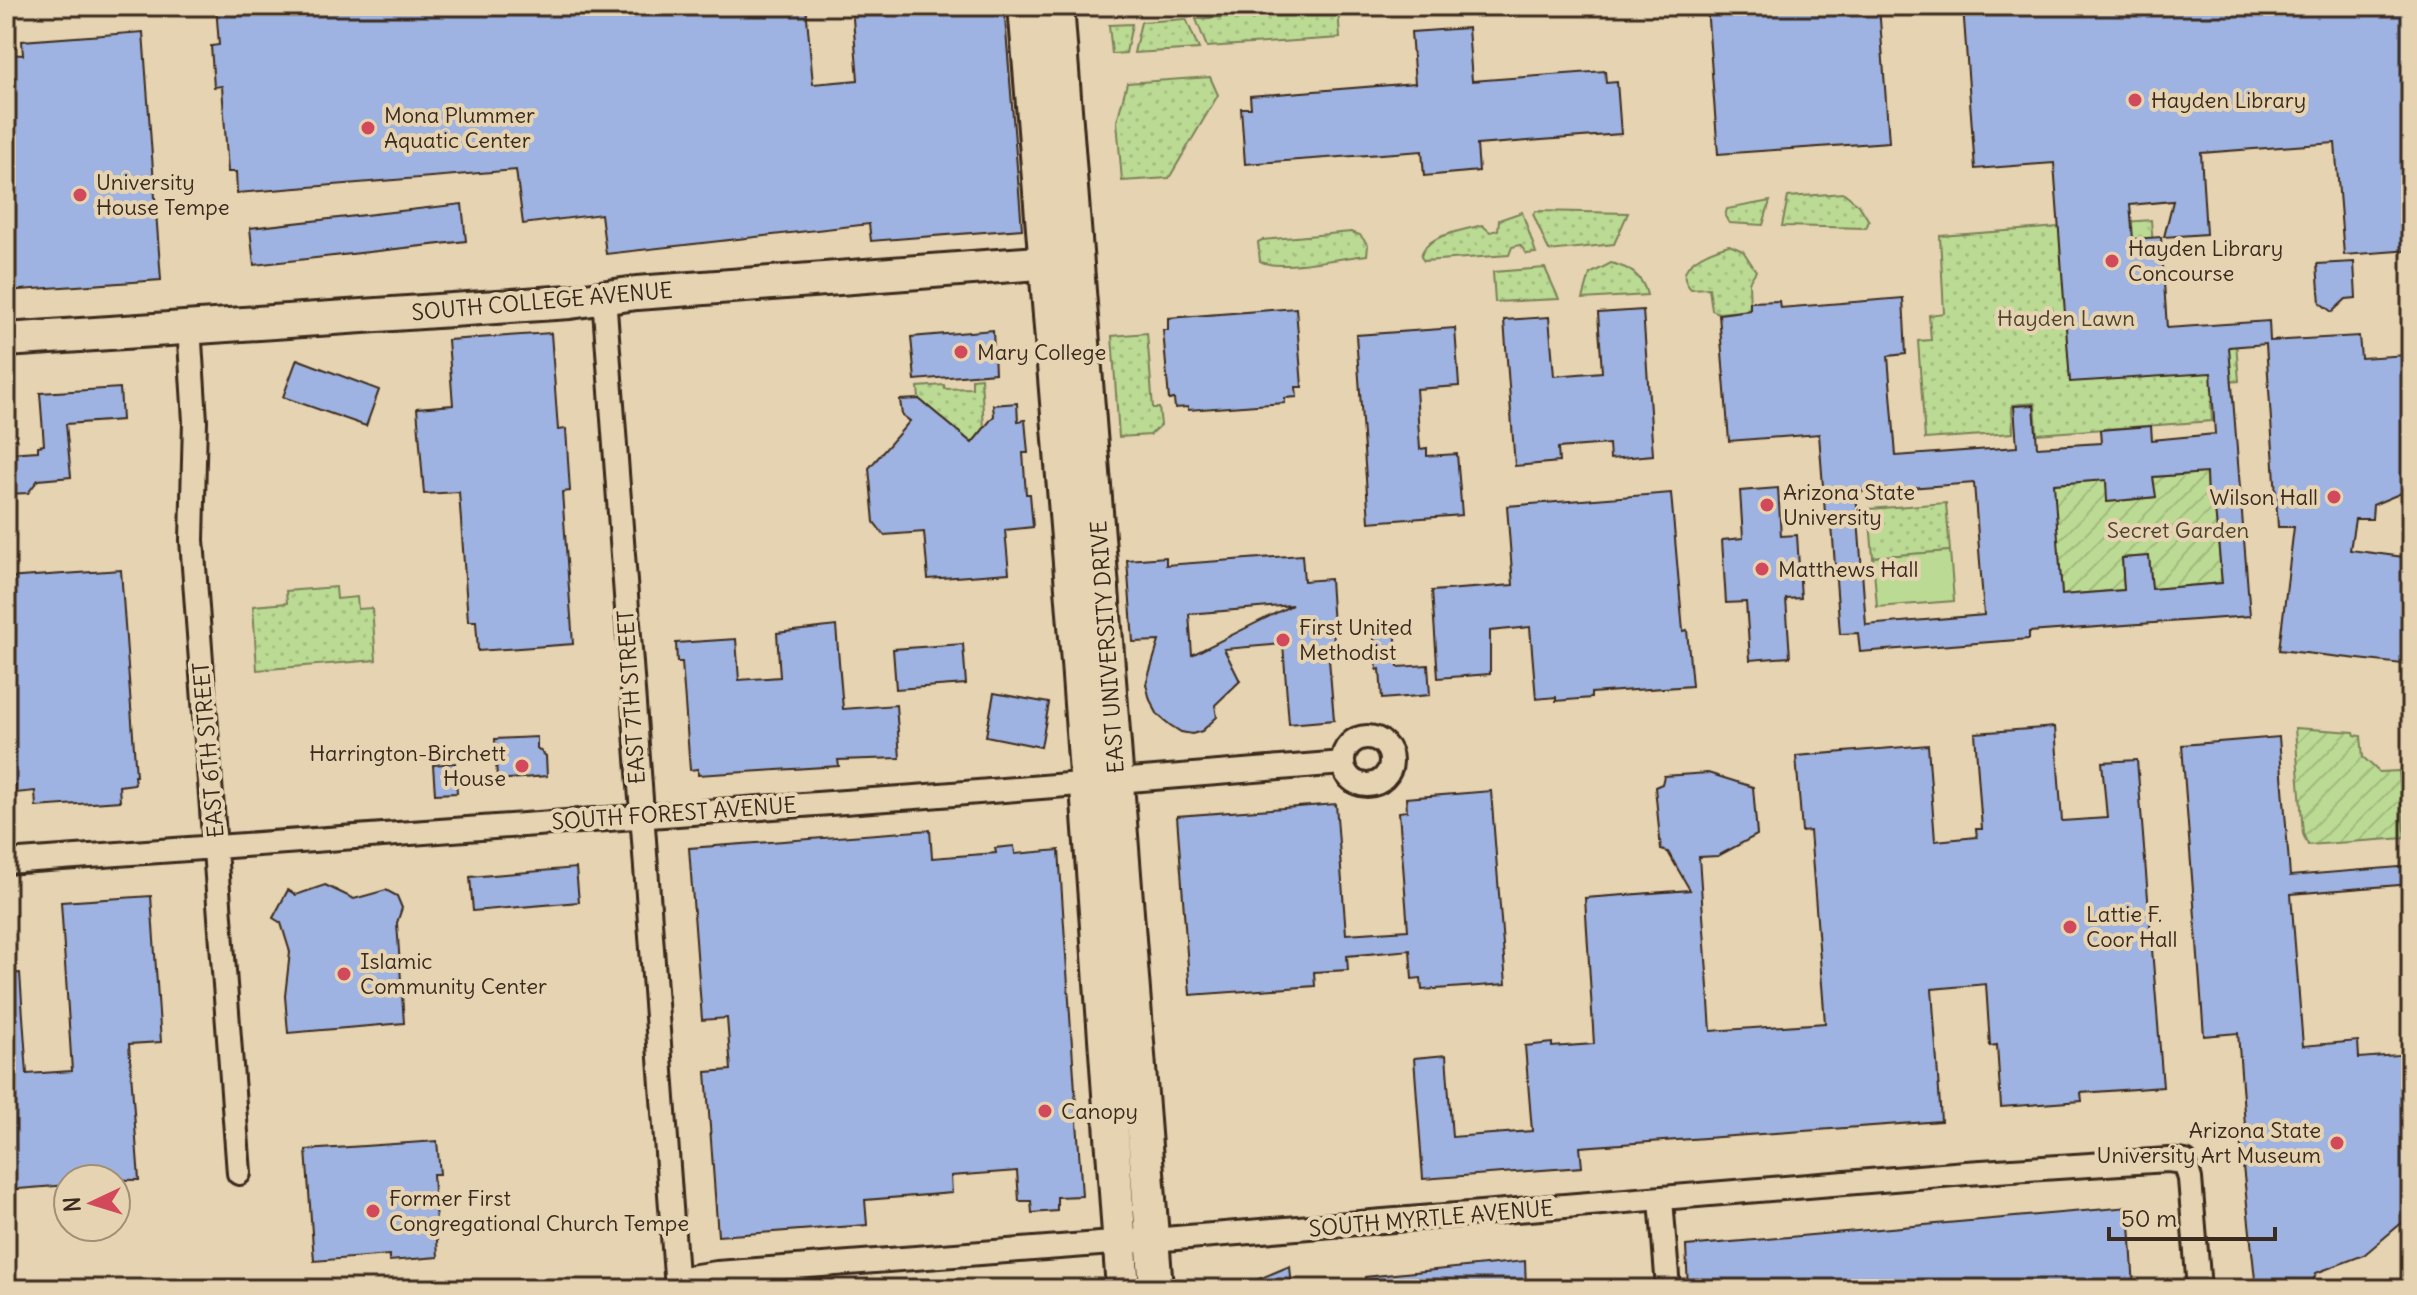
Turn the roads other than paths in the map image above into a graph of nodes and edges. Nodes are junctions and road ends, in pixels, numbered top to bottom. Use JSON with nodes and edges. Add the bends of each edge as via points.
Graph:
{"nodes":[{"id":1,"x":1025,"y":6,"type":"edge"},
{"id":2,"x":1057,"y":6,"type":"edge"},
{"id":3,"x":1062,"y":261,"type":"junction"},
{"id":4,"x":604,"y":296,"type":"junction"},
{"id":5,"x":189,"y":326,"type":"junction"},
{"id":6,"x":6,"y":340,"type":"edge"},
{"id":7,"x":1343,"y":763,"type":"dead end"},
{"id":8,"x":1101,"y":783,"type":"junction"},
{"id":9,"x":640,"y":816,"type":"junction"},
{"id":10,"x":216,"y":846,"type":"junction"},
{"id":11,"x":6,"y":862,"type":"edge"},
{"id":12,"x":239,"y":1173,"type":"dead end"},
{"id":13,"x":1661,"y":1199,"type":"junction"},
{"id":14,"x":1152,"y":1240,"type":"junction"},
{"id":15,"x":1120,"y":1242,"type":"junction"},
{"id":16,"x":676,"y":1284,"type":"edge"},
{"id":17,"x":1123,"y":1289,"type":"edge"},
{"id":18,"x":1156,"y":1289,"type":"edge"},
{"id":19,"x":1668,"y":1289,"type":"edge"},
{"id":20,"x":2199,"y":1289,"type":"edge"}],
"edges":[{"from":1,"to":3,"type":"main road","name":"EAST UNIVERSITY DRIVE"},
{"from":2,"to":3,"type":"main road","name":"EAST UNIVERSITY DRIVE"},
{"from":3,"to":4,"type":"main road","name":"SOUTH COLLEGE AVENUE"},
{"from":3,"to":8,"type":"main road","name":"EAST UNIVERSITY DRIVE"},
{"from":4,"to":5,"type":"main road","name":"SOUTH COLLEGE AVENUE"},
{"from":4,"to":9,"type":"street","name":"EAST 7TH STREET"},
{"from":5,"to":6,"type":"main road","name":"SOUTH COLLEGE AVENUE"},
{"from":5,"to":10,"type":"street","name":"EAST 6TH STREET","via":[[195,421],[192,540]]},
{"from":7,"to":8,"type":"street","name":"SOUTH FOREST AVENUE"},
{"from":8,"to":9,"type":"street","name":"SOUTH FOREST AVENUE"},
{"from":8,"to":14,"type":"main road","name":"EAST UNIVERSITY DRIVE"},
{"from":8,"to":15,"type":"main road","name":"EAST UNIVERSITY DRIVE"},
{"from":9,"to":10,"type":"street","name":"SOUTH FOREST AVENUE"},
{"from":9,"to":16,"type":"street","name":"EAST 7TH STREET"},
{"from":10,"to":11,"type":"street","name":"SOUTH FOREST AVENUE"},
{"from":10,"to":12,"type":"street","name":"EAST 6TH STREET"},
{"from":13,"to":14,"type":"street","name":"SOUTH MYRTLE AVENUE"},
{"from":13,"to":19,"type":"street"},
{"from":13,"to":20,"type":"street","name":"SOUTH MYRTLE AVENUE","via":[[1966,1173],[2185,1162]]},
{"from":14,"to":15,"type":"street","name":"SOUTH MYRTLE AVENUE"},
{"from":14,"to":18,"type":"main road","name":"EAST UNIVERSITY DRIVE"},
{"from":15,"to":16,"type":"street","name":"SOUTH MYRTLE AVENUE","via":[[717,1273]]},
{"from":15,"to":17,"type":"main road","name":"EAST UNIVERSITY DRIVE"}]}
